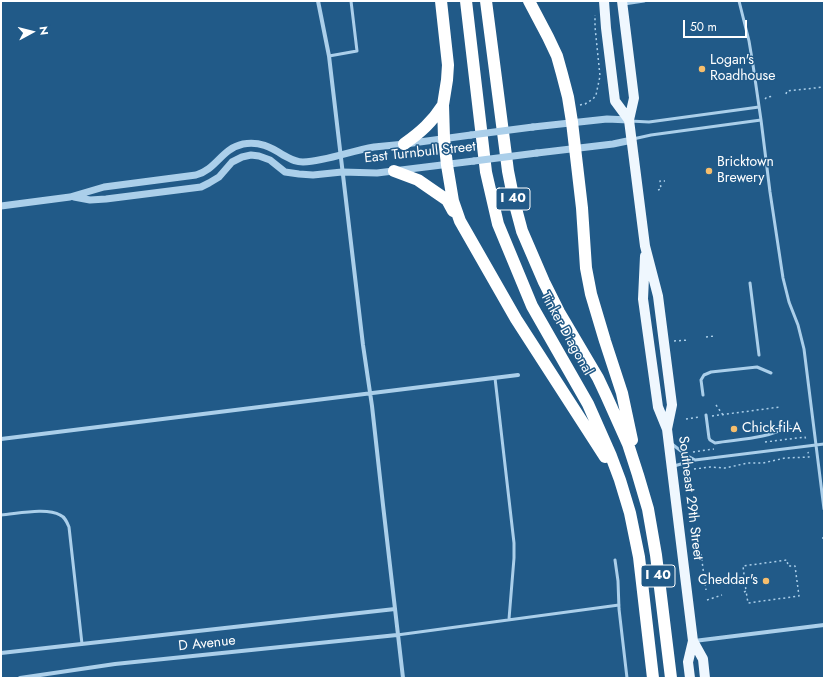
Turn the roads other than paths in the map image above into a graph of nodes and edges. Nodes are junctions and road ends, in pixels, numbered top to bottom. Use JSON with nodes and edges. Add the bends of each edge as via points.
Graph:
{"nodes":[{"id":1,"x":318,"y":1,"type":"edge"},
{"id":2,"x":351,"y":1,"type":"edge"},
{"id":3,"x":441,"y":1,"type":"edge"},
{"id":4,"x":466,"y":1,"type":"edge"},
{"id":5,"x":486,"y":1,"type":"edge"},
{"id":6,"x":529,"y":1,"type":"edge"},
{"id":7,"x":604,"y":1,"type":"edge"},
{"id":8,"x":644,"y":1,"type":"edge"},
{"id":9,"x":739,"y":1,"type":"edge"},
{"id":10,"x":622,"y":2,"type":"edge"},
{"id":11,"x":329,"y":56,"type":"junction"},
{"id":12,"x":443,"y":104,"type":"junction"},
{"id":13,"x":759,"y":107,"type":"junction"},
{"id":14,"x":629,"y":120,"type":"junction"},
{"id":15,"x":761,"y":120,"type":"junction"},
{"id":16,"x":572,"y":122,"type":"junction"},
{"id":17,"x":444,"y":138,"type":"junction"},
{"id":18,"x":632,"y":140,"type":"junction"},
{"id":19,"x":404,"y":144,"type":"junction"},
{"id":20,"x":575,"y":149,"type":"junction"},
{"id":21,"x":340,"y":156,"type":"junction"},
{"id":22,"x":447,"y":165,"type":"junction"},
{"id":23,"x":394,"y":171,"type":"junction"},
{"id":24,"x":342,"y":172,"type":"junction"},
{"id":25,"x":70,"y":197,"type":"junction"},
{"id":26,"x":1,"y":206,"type":"edge"},
{"id":27,"x":460,"y":221,"type":"junction"},
{"id":28,"x":645,"y":246,"type":"junction"},
{"id":29,"x":750,"y":283,"type":"dead end"},
{"id":30,"x":759,"y":355,"type":"dead end"},
{"id":31,"x":771,"y":373,"type":"dead end"},
{"id":32,"x":518,"y":375,"type":"dead end"},
{"id":33,"x":495,"y":378,"type":"junction"},
{"id":34,"x":369,"y":393,"type":"junction"},
{"id":35,"x":703,"y":394,"type":"dead end"},
{"id":36,"x":706,"y":416,"type":"road end"},
{"id":37,"x":789,"y":426,"type":"dead end"},
{"id":38,"x":667,"y":429,"type":"junction"},
{"id":39,"x":1,"y":439,"type":"edge"},
{"id":40,"x":668,"y":440,"type":"junction"},
{"id":41,"x":824,"y":444,"type":"edge"},
{"id":42,"x":816,"y":445,"type":"junction"},
{"id":43,"x":695,"y":460,"type":"junction"},
{"id":44,"x":672,"y":466,"type":"junction"},
{"id":45,"x":638,"y":474,"type":"junction"},
{"id":46,"x":620,"y":480,"type":"junction"},
{"id":47,"x":824,"y":509,"type":"edge"},
{"id":48,"x":1,"y":515,"type":"edge"},
{"id":49,"x":615,"y":560,"type":"dead end"},
{"id":50,"x":619,"y":605,"type":"junction"},
{"id":51,"x":394,"y":609,"type":"junction"},
{"id":52,"x":509,"y":620,"type":"junction"},
{"id":53,"x":824,"y":625,"type":"edge"},
{"id":54,"x":397,"y":634,"type":"junction"},
{"id":55,"x":693,"y":641,"type":"junction"},
{"id":56,"x":82,"y":644,"type":"junction"},
{"id":57,"x":1,"y":653,"type":"edge"},
{"id":58,"x":20,"y":678,"type":"edge"},
{"id":59,"x":403,"y":678,"type":"edge"},
{"id":60,"x":627,"y":678,"type":"edge"},
{"id":61,"x":653,"y":678,"type":"edge"},
{"id":62,"x":671,"y":678,"type":"edge"},
{"id":63,"x":690,"y":678,"type":"edge"},
{"id":64,"x":705,"y":678,"type":"edge"}],
"edges":[{"from":1,"to":11,"type":"street"},
{"from":2,"to":11,"type":"lane","via":[[357,51]]},
{"from":3,"to":12,"type":"highway","via":[[448,65]]},
{"from":4,"to":46,"type":"highway","name":"Tinker Diagonal","number":"I 40","via":[[486,172],[498,224],[532,306],[588,404]]},
{"from":5,"to":45,"type":"highway","name":"Tinker Diagonal","number":"I 40","via":[[508,171],[522,231],[559,312],[598,378],[628,444]]},
{"from":6,"to":16,"type":"highway","via":[[556,56],[568,96]]},
{"from":7,"to":14,"type":"main road","name":"Southeast 29th Street","via":[[615,101]]},
{"from":8,"to":10,"type":"lane"},
{"from":9,"to":13,"type":"lane","via":[[749,41]]},
{"from":10,"to":14,"type":"main road","name":"Southeast 29th Street","via":[[634,98]]},
{"from":11,"to":21,"type":"street"},
{"from":12,"to":17,"type":"highway"},
{"from":12,"to":19,"type":"highway","via":[[436,116]]},
{"from":13,"to":14,"type":"lane","name":"East Turnbull Street","via":[[649,122]]},
{"from":13,"to":15,"type":"lane"},
{"from":14,"to":16,"type":"street","name":"East Turnbull Street"},
{"from":14,"to":18,"type":"main road","name":"Southeast 29th Street"},
{"from":15,"to":18,"type":"lane","name":"East Turnbull Street","via":[[651,135]]},
{"from":15,"to":42,"type":"lane","via":[[783,278],[804,349]]},
{"from":16,"to":17,"type":"street","name":"East Turnbull Street","bridge":true},
{"from":16,"to":20,"type":"highway"},
{"from":17,"to":19,"type":"street","name":"East Turnbull Street"},
{"from":17,"to":22,"type":"highway"},
{"from":18,"to":20,"type":"street","name":"East Turnbull Street"},
{"from":18,"to":28,"type":"main road","name":"Southeast 29th Street"},
{"from":19,"to":21,"type":"street","name":"East Turnbull Street","via":[[373,147]]},
{"from":20,"to":22,"type":"street","name":"East Turnbull Street","bridge":true},
{"from":20,"to":45,"type":"highway","via":[[586,268],[591,294],[622,393]]},
{"from":21,"to":24,"type":"street"},
{"from":21,"to":25,"type":"street","name":"East Turnbull Street","via":[[318,161],[294,161],[264,145],[253,143],[231,149],[209,169],[196,175],[104,188]]},
{"from":22,"to":23,"type":"street","name":"East Turnbull Street"},
{"from":22,"to":27,"type":"highway","via":[[453,200]]},
{"from":23,"to":24,"type":"street","name":"East Turnbull Street"},
{"from":23,"to":27,"type":"highway","via":[[418,180],[447,200]]},
{"from":24,"to":25,"type":"street","name":"East Turnbull Street","via":[[313,175],[285,172],[270,160],[251,155],[232,162],[219,177],[201,187],[106,199]]},
{"from":24,"to":34,"type":"street"},
{"from":25,"to":26,"type":"street","name":"East Turnbull Street"},
{"from":27,"to":46,"type":"highway","via":[[516,320]]},
{"from":28,"to":38,"type":"main road","name":"Southeast 29th Street","via":[[643,299],[658,407]]},
{"from":28,"to":38,"type":"main road","name":"Southeast 29th Street","via":[[658,296],[672,405]]},
{"from":29,"to":30,"type":"lane"},
{"from":31,"to":35,"type":"lane","via":[[757,367],[711,372],[704,375],[701,380]]},
{"from":32,"to":33,"type":"street"},
{"from":33,"to":34,"type":"street"},
{"from":33,"to":52,"type":"lane","via":[[514,544]]},
{"from":34,"to":39,"type":"street"},
{"from":34,"to":51,"type":"street","via":[[384,505]]},
{"from":36,"to":37,"type":"lane","via":[[709,438],[715,443],[768,435]]},
{"from":38,"to":40,"type":"main road","name":"Southeast 29th Street"},
{"from":40,"to":43,"type":"lane"},
{"from":40,"to":44,"type":"main road","name":"Southeast 29th Street"},
{"from":41,"to":42,"type":"lane"},
{"from":42,"to":43,"type":"lane"},
{"from":42,"to":47,"type":"lane"},
{"from":43,"to":44,"type":"lane"},
{"from":44,"to":55,"type":"main road","name":"Southeast 29th Street"},
{"from":45,"to":62,"type":"highway","name":"Tinker Diagonal","number":"I 40","via":[[648,509],[656,555]]},
{"from":46,"to":61,"type":"highway","name":"Tinker Diagonal","number":"I 40","via":[[630,512],[639,557]]},
{"from":48,"to":56,"type":"lane","via":[[54,512],[67,522]]},
{"from":49,"to":50,"type":"lane"},
{"from":50,"to":52,"type":"lane"},
{"from":50,"to":60,"type":"lane"},
{"from":51,"to":54,"type":"street"},
{"from":51,"to":56,"type":"street"},
{"from":52,"to":54,"type":"lane"},
{"from":53,"to":55,"type":"street"},
{"from":54,"to":58,"type":"street","name":"D Avenue","via":[[115,664]]},
{"from":54,"to":59,"type":"street"},
{"from":55,"to":63,"type":"main road","name":"Southeast 29th Street","via":[[688,662]]},
{"from":55,"to":64,"type":"main road","name":"Southeast 29th Street","via":[[703,659]]},
{"from":56,"to":57,"type":"street"}]}
